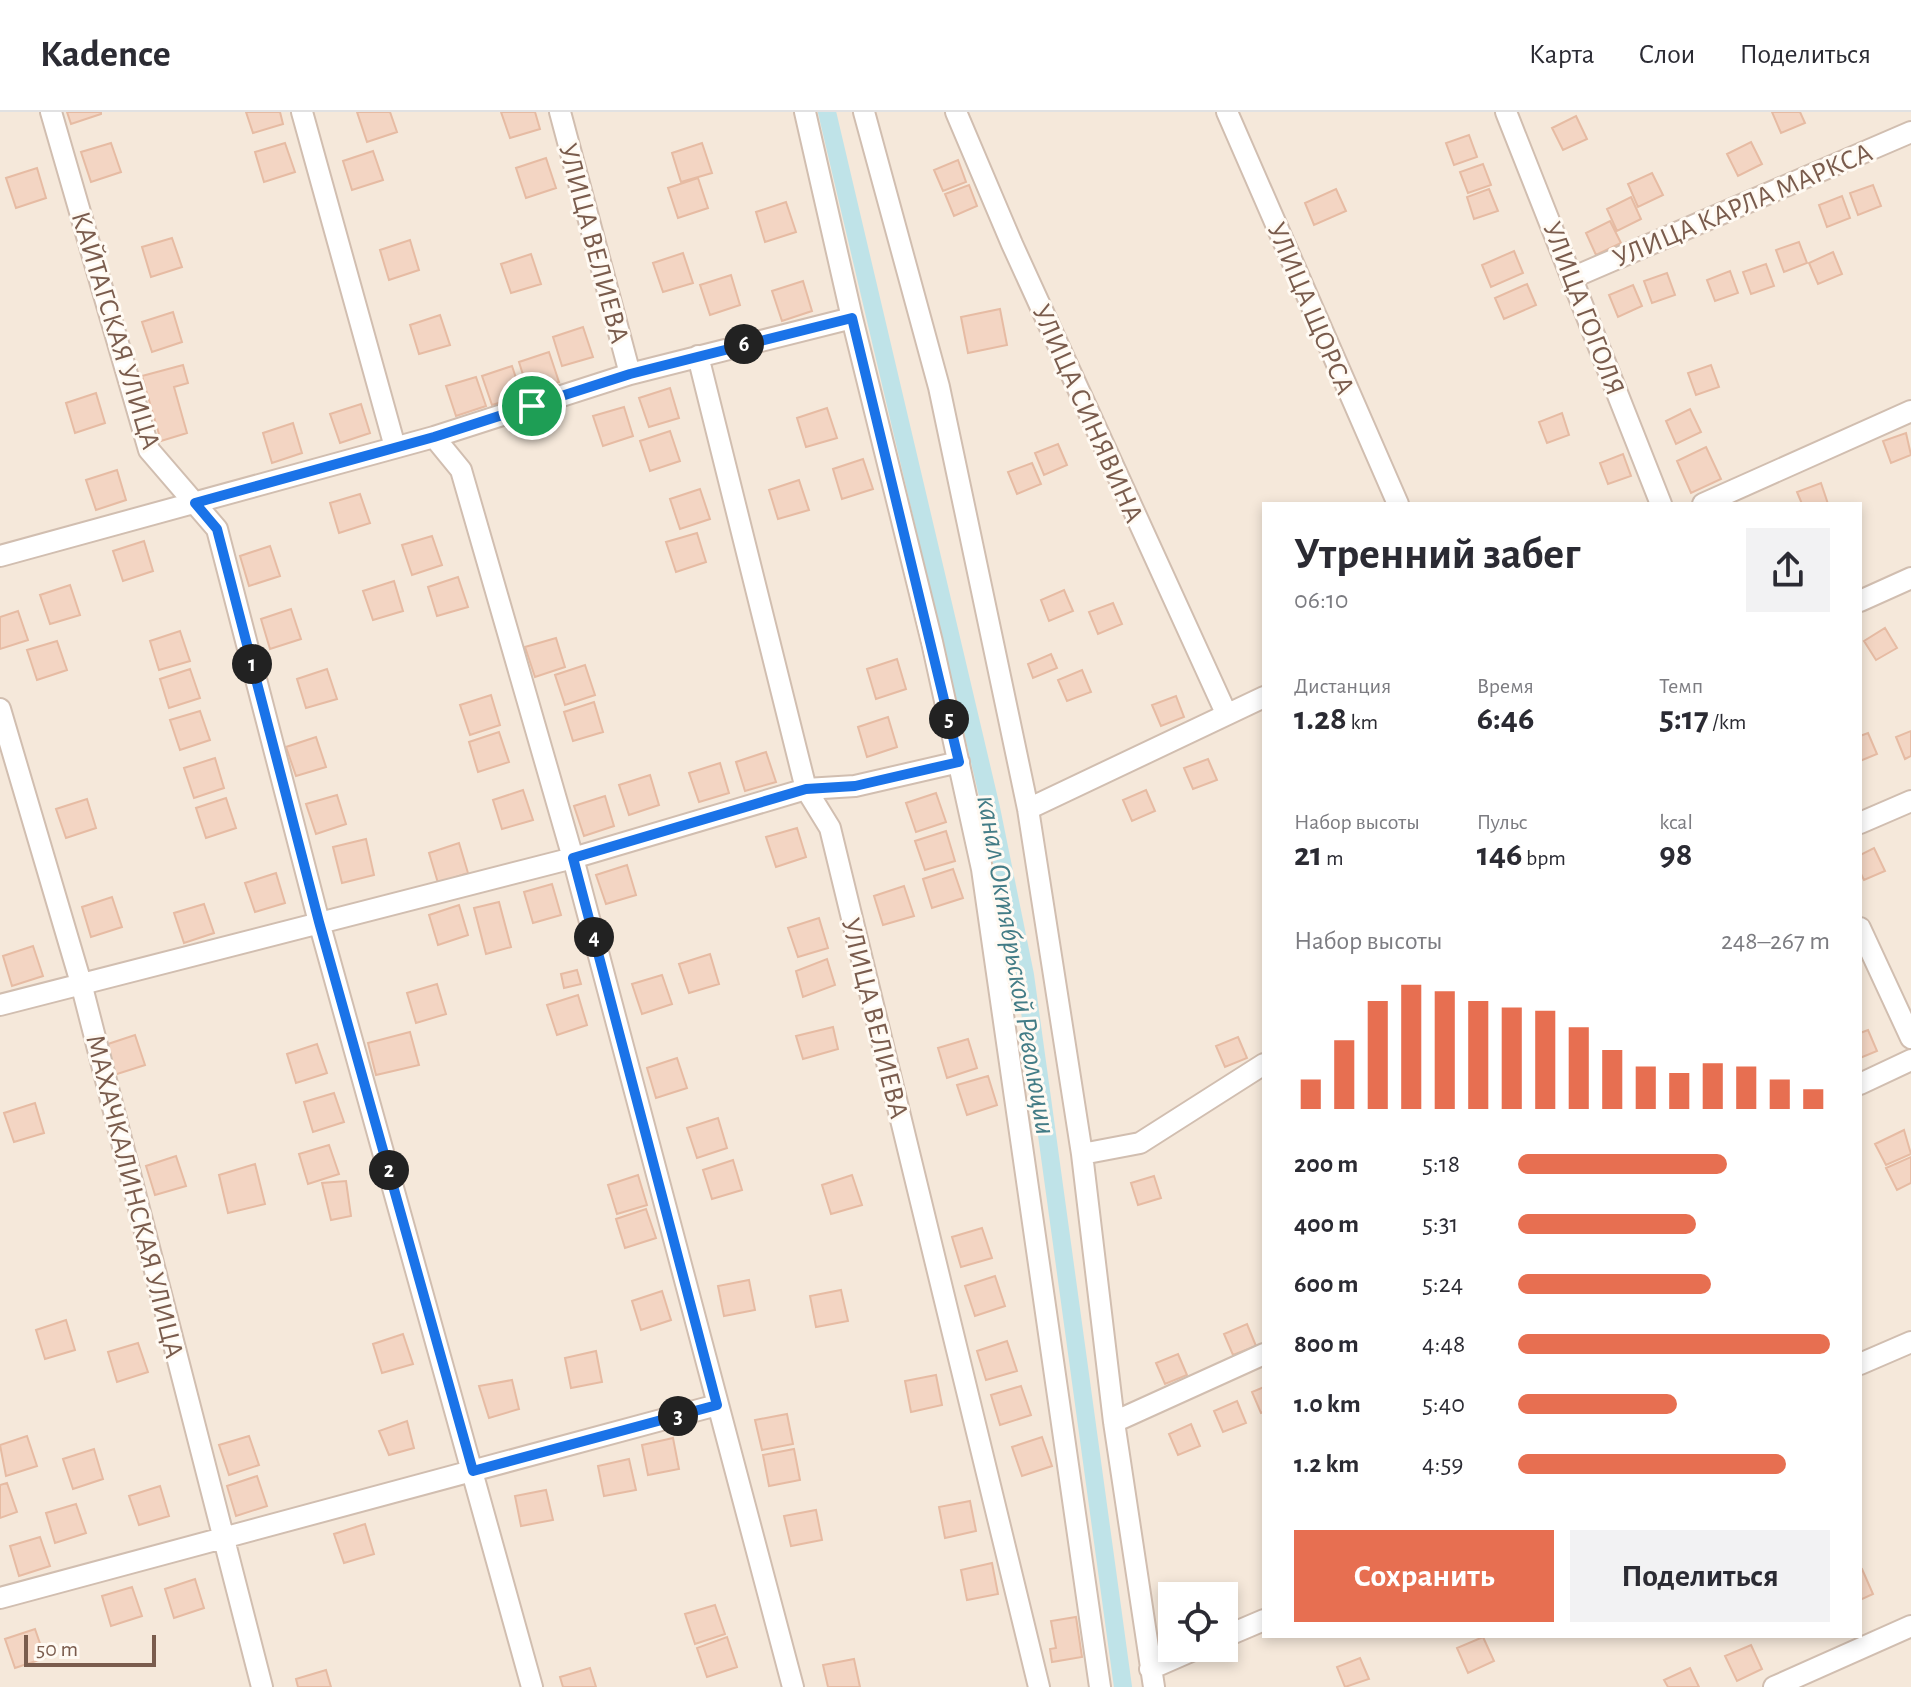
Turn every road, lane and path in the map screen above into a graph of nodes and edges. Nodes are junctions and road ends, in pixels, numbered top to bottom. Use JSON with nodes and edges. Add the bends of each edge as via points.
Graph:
{"nodes":[{"id":1,"x":51,"y":112,"type":"edge"},
{"id":2,"x":302,"y":112,"type":"edge"},
{"id":3,"x":560,"y":112,"type":"edge"},
{"id":4,"x":805,"y":112,"type":"edge"},
{"id":5,"x":864,"y":112,"type":"edge"},
{"id":6,"x":956,"y":112,"type":"edge"},
{"id":7,"x":1227,"y":112,"type":"edge"},
{"id":8,"x":1506,"y":112,"type":"edge"},
{"id":9,"x":1911,"y":132,"type":"edge"},
{"id":10,"x":1574,"y":277,"type":"junction"},
{"id":11,"x":852,"y":318,"type":"junction"},
{"id":12,"x":698,"y":356,"type":"junction"},
{"id":13,"x":630,"y":374,"type":"junction"},
{"id":14,"x":1911,"y":411,"type":"edge"},
{"id":15,"x":434,"y":437,"type":"junction"},
{"id":16,"x":395,"y":447,"type":"junction"},
{"id":17,"x":1397,"y":502,"type":"edge"},
{"id":18,"x":1660,"y":502,"type":"edge"},
{"id":19,"x":1707,"y":502,"type":"edge"},
{"id":20,"x":195,"y":503,"type":"junction"},
{"id":21,"x":0,"y":556,"type":"edge"},
{"id":22,"x":1911,"y":578,"type":"edge"},
{"id":23,"x":1862,"y":600,"type":"edge"},
{"id":24,"x":1262,"y":698,"type":"edge"},
{"id":25,"x":0,"y":709,"type":"edge"},
{"id":26,"x":1226,"y":713,"type":"junction"},
{"id":27,"x":959,"y":762,"type":"junction"},
{"id":28,"x":806,"y":789,"type":"junction"},
{"id":29,"x":1911,"y":801,"type":"edge"},
{"id":30,"x":1028,"y":809,"type":"junction"},
{"id":31,"x":1862,"y":822,"type":"edge"},
{"id":32,"x":573,"y":858,"type":"junction"},
{"id":33,"x":319,"y":922,"type":"junction"},
{"id":34,"x":1862,"y":932,"type":"edge"},
{"id":35,"x":81,"y":983,"type":"junction"},
{"id":36,"x":0,"y":1005,"type":"edge"},
{"id":37,"x":1911,"y":1038,"type":"edge"},
{"id":38,"x":1911,"y":1060,"type":"edge"},
{"id":39,"x":1262,"y":1065,"type":"edge"},
{"id":40,"x":1862,"y":1083,"type":"edge"},
{"id":41,"x":1082,"y":1154,"type":"junction"},
{"id":42,"x":1911,"y":1342,"type":"edge"},
{"id":43,"x":1262,"y":1355,"type":"edge"},
{"id":44,"x":1862,"y":1363,"type":"edge"},
{"id":45,"x":717,"y":1405,"type":"junction"},
{"id":46,"x":1114,"y":1422,"type":"junction"},
{"id":47,"x":473,"y":1471,"type":"junction"},
{"id":48,"x":225,"y":1537,"type":"junction"},
{"id":49,"x":0,"y":1598,"type":"edge"},
{"id":50,"x":1262,"y":1621,"type":"edge"},
{"id":51,"x":1911,"y":1626,"type":"edge"},
{"id":52,"x":1238,"y":1631,"type":"edge"},
{"id":53,"x":1177,"y":1662,"type":"edge"},
{"id":54,"x":1152,"y":1678,"type":"edge"},
{"id":55,"x":262,"y":1687,"type":"edge"},
{"id":56,"x":532,"y":1687,"type":"edge"},
{"id":57,"x":793,"y":1687,"type":"edge"},
{"id":58,"x":1039,"y":1687,"type":"edge"},
{"id":59,"x":1100,"y":1687,"type":"edge"},
{"id":60,"x":1774,"y":1687,"type":"edge"}],
"edges":[{"from":1,"to":20,"type":"street","name":"КАЙТАГСКАЯ УЛИЦА","via":[[149,450]]},
{"from":2,"to":16,"type":"street"},
{"from":3,"to":13,"type":"street","name":"УЛИЦА ВЕЛИЕВА"},
{"from":4,"to":11,"type":"street"},
{"from":5,"to":30,"type":"street","via":[[939,387]]},
{"from":6,"to":26,"type":"street","name":"УЛИЦА СИНЯВИНА"},
{"from":7,"to":17,"type":"street","name":"УЛИЦА ЩОРСА"},
{"from":8,"to":10,"type":"street","name":"УЛИЦА ГОГОЛЯ"},
{"from":9,"to":10,"type":"street","name":"УЛИЦА КАРЛА МАРКСА"},
{"from":10,"to":18,"type":"street","name":"УЛИЦА ГОГОЛЯ"},
{"from":11,"to":12,"type":"street"},
{"from":11,"to":27,"type":"street"},
{"from":12,"to":13,"type":"street"},
{"from":12,"to":28,"type":"street","name":"УЛИЦА ВЕЛИЕВА"},
{"from":13,"to":15,"type":"street"},
{"from":14,"to":19,"type":"street"},
{"from":15,"to":16,"type":"street"},
{"from":15,"to":32,"type":"street","via":[[461,470]]},
{"from":16,"to":20,"type":"street"},
{"from":20,"to":21,"type":"street"},
{"from":20,"to":33,"type":"street","name":"КАЙТАГСКАЯ УЛИЦА","via":[[217,529]]},
{"from":22,"to":23,"type":"street"},
{"from":24,"to":26,"type":"street"},
{"from":25,"to":35,"type":"street","name":"МАХАЧКАЛИНСКАЯ УЛИЦА"},
{"from":26,"to":30,"type":"street"},
{"from":27,"to":28,"type":"street","via":[[855,786]]},
{"from":27,"to":59,"type":"street","via":[[987,900]]},
{"from":28,"to":32,"type":"street"},
{"from":28,"to":58,"type":"street","name":"УЛИЦА ВЕЛИЕВА","via":[[830,828]]},
{"from":29,"to":31,"type":"street"},
{"from":30,"to":41,"type":"street"},
{"from":32,"to":33,"type":"street"},
{"from":32,"to":45,"type":"street"},
{"from":33,"to":35,"type":"street"},
{"from":33,"to":47,"type":"street","name":"КАЙТАГСКАЯ УЛИЦА"},
{"from":34,"to":37,"type":"street"},
{"from":35,"to":36,"type":"street"},
{"from":35,"to":48,"type":"street","name":"МАХАЧКАЛИНСКАЯ УЛИЦА"},
{"from":38,"to":40,"type":"street"},
{"from":39,"to":41,"type":"street","via":[[1140,1143]]},
{"from":41,"to":46,"type":"street"},
{"from":42,"to":44,"type":"street"},
{"from":43,"to":46,"type":"street"},
{"from":45,"to":47,"type":"street"},
{"from":45,"to":57,"type":"street"},
{"from":46,"to":54,"type":"street"},
{"from":47,"to":48,"type":"street"},
{"from":47,"to":56,"type":"street","name":"КАЙТАГСКАЯ УЛИЦА"},
{"from":48,"to":49,"type":"street"},
{"from":48,"to":55,"type":"street","name":"МАХАЧКАЛИНСКАЯ УЛИЦА"},
{"from":50,"to":52,"type":"street"},
{"from":51,"to":60,"type":"street"},
{"from":53,"to":54,"type":"street"}]}
